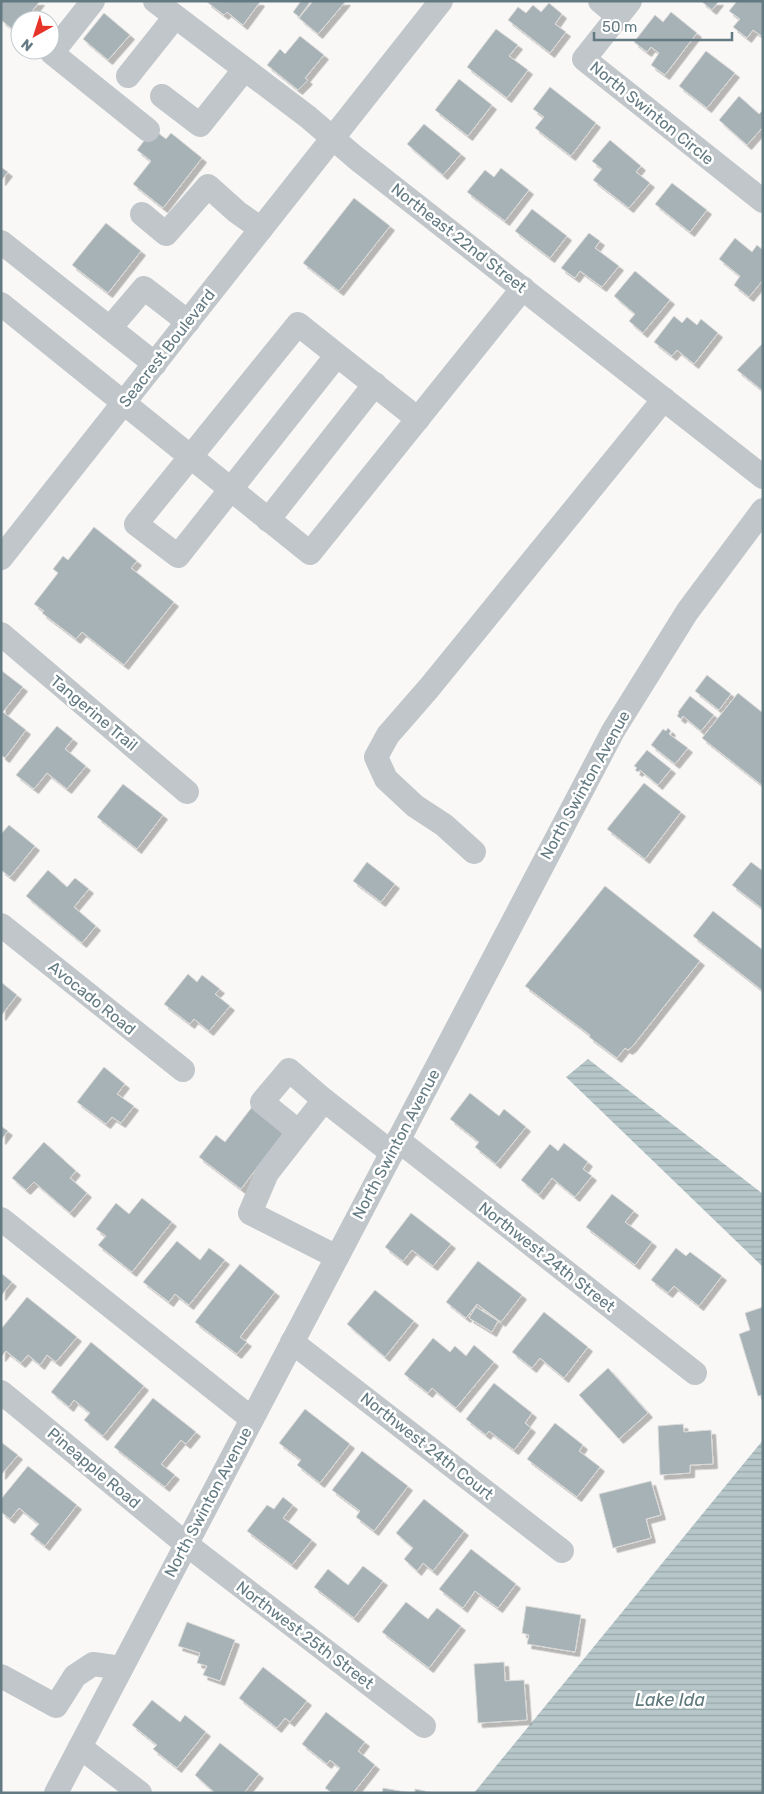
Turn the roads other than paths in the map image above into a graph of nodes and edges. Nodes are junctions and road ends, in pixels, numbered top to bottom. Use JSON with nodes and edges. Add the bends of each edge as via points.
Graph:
{"nodes":[{"id":1,"x":93,"y":1,"type":"edge"},
{"id":2,"x":155,"y":1,"type":"edge"},
{"id":3,"x":441,"y":1,"type":"edge"},
{"id":4,"x":616,"y":6,"type":"edge"},
{"id":5,"x":175,"y":17,"type":"junction"},
{"id":6,"x":244,"y":70,"type":"junction"},
{"id":7,"x":128,"y":76,"type":"dead end"},
{"id":8,"x":162,"y":96,"type":"dead end"},
{"id":9,"x":148,"y":130,"type":"dead end"},
{"id":10,"x":333,"y":138,"type":"junction"},
{"id":11,"x":763,"y":201,"type":"edge"},
{"id":12,"x":142,"y":214,"type":"dead end"},
{"id":13,"x":261,"y":229,"type":"junction"},
{"id":14,"x":1,"y":242,"type":"edge"},
{"id":15,"x":523,"y":288,"type":"junction"},
{"id":16,"x":1,"y":304,"type":"edge"},
{"id":17,"x":188,"y":322,"type":"junction"},
{"id":18,"x":110,"y":328,"type":"junction"},
{"id":19,"x":337,"y":355,"type":"junction"},
{"id":20,"x":154,"y":364,"type":"junction"},
{"id":21,"x":375,"y":384,"type":"junction"},
{"id":22,"x":664,"y":400,"type":"junction"},
{"id":23,"x":123,"y":404,"type":"junction"},
{"id":24,"x":418,"y":419,"type":"junction"},
{"id":25,"x":190,"y":458,"type":"junction"},
{"id":26,"x":763,"y":477,"type":"edge"},
{"id":27,"x":230,"y":489,"type":"junction"},
{"id":28,"x":761,"y":515,"type":"edge"},
{"id":29,"x":268,"y":520,"type":"junction"},
{"id":30,"x":1,"y":558,"type":"edge"},
{"id":31,"x":1,"y":634,"type":"edge"},
{"id":32,"x":187,"y":792,"type":"dead end"},
{"id":33,"x":474,"y":852,"type":"dead end"},
{"id":34,"x":1,"y":925,"type":"edge"},
{"id":35,"x":183,"y":1070,"type":"dead end"},
{"id":36,"x":324,"y":1100,"type":"junction"},
{"id":37,"x":299,"y":1132,"type":"junction"},
{"id":38,"x":395,"y":1146,"type":"junction"},
{"id":39,"x":1,"y":1219,"type":"edge"},
{"id":40,"x":337,"y":1257,"type":"junction"},
{"id":41,"x":292,"y":1342,"type":"junction"},
{"id":42,"x":695,"y":1373,"type":"dead end"},
{"id":43,"x":1,"y":1392,"type":"edge"},
{"id":44,"x":252,"y":1420,"type":"junction"},
{"id":45,"x":186,"y":1544,"type":"junction"},
{"id":46,"x":562,"y":1551,"type":"dead end"},
{"id":47,"x":121,"y":1668,"type":"junction"},
{"id":48,"x":1,"y":1676,"type":"edge"},
{"id":49,"x":424,"y":1726,"type":"dead end"},
{"id":50,"x":80,"y":1747,"type":"junction"},
{"id":51,"x":56,"y":1793,"type":"edge"},
{"id":52,"x":140,"y":1793,"type":"edge"}],
"edges":[{"from":1,"to":9,"type":"street","via":[[52,53]]},
{"from":2,"to":5,"type":"street","name":"Northeast 22nd Street"},
{"from":3,"to":10,"type":"street","name":"Seacrest Boulevard"},
{"from":4,"to":11,"type":"street","name":"North Swinton Circle","via":[[584,58]]},
{"from":5,"to":6,"type":"street","name":"Northeast 22nd Street"},
{"from":5,"to":7,"type":"street"},
{"from":6,"to":8,"type":"street","via":[[200,125]]},
{"from":6,"to":10,"type":"street","name":"Northeast 22nd Street"},
{"from":10,"to":13,"type":"street","name":"Seacrest Boulevard"},
{"from":10,"to":15,"type":"street","name":"Northeast 22nd Street"},
{"from":12,"to":13,"type":"street","via":[[166,234],[208,186]]},
{"from":13,"to":17,"type":"street","name":"Seacrest Boulevard"},
{"from":14,"to":18,"type":"street"},
{"from":15,"to":22,"type":"street","name":"Northeast 22nd Street"},
{"from":15,"to":24,"type":"street"},
{"from":16,"to":23,"type":"street"},
{"from":17,"to":18,"type":"street","via":[[144,288]]},
{"from":17,"to":20,"type":"street","name":"Seacrest Boulevard"},
{"from":18,"to":20,"type":"street"},
{"from":19,"to":21,"type":"street"},
{"from":19,"to":25,"type":"street","via":[[298,324]]},
{"from":19,"to":27,"type":"street"},
{"from":20,"to":23,"type":"street","name":"Seacrest Boulevard"},
{"from":21,"to":24,"type":"street"},
{"from":21,"to":29,"type":"street"},
{"from":22,"to":26,"type":"street","name":"Northeast 22nd Street"},
{"from":22,"to":33,"type":"street","via":[[388,735],[376,757],[386,779],[415,806],[439,804],[462,824]]},
{"from":23,"to":25,"type":"street"},
{"from":23,"to":30,"type":"street","name":"Seacrest Boulevard"},
{"from":24,"to":29,"type":"street","via":[[310,553]]},
{"from":25,"to":27,"type":"street"},
{"from":25,"to":27,"type":"street","via":[[136,524],[178,556]]},
{"from":27,"to":29,"type":"street"},
{"from":28,"to":38,"type":"street","name":"North Swinton Avenue","via":[[687,612],[628,706]]},
{"from":31,"to":32,"type":"street","name":"Tangerine Trail"},
{"from":34,"to":35,"type":"street","name":"Avocado Road"},
{"from":36,"to":37,"type":"street"},
{"from":36,"to":37,"type":"street","name":"Northwest 24th Street","via":[[289,1070],[262,1102]]},
{"from":36,"to":38,"type":"street","name":"Northwest 24th Street"},
{"from":37,"to":40,"type":"street","via":[[267,1173],[250,1213]]},
{"from":38,"to":40,"type":"street","name":"North Swinton Avenue"},
{"from":38,"to":42,"type":"street","name":"Northwest 24th Street"},
{"from":39,"to":44,"type":"street"},
{"from":40,"to":41,"type":"street","name":"North Swinton Avenue"},
{"from":41,"to":44,"type":"street","name":"North Swinton Avenue"},
{"from":41,"to":46,"type":"street","name":"Northwest 24th Court"},
{"from":43,"to":45,"type":"street","name":"Pineapple Road"},
{"from":44,"to":45,"type":"street","name":"North Swinton Avenue"},
{"from":45,"to":47,"type":"street","name":"North Swinton Avenue"},
{"from":45,"to":49,"type":"street","name":"Northwest 25th Street"},
{"from":47,"to":48,"type":"street","via":[[92,1664],[75,1676],[56,1706]]},
{"from":47,"to":50,"type":"street","name":"North Swinton Avenue"},
{"from":50,"to":51,"type":"street","name":"North Swinton Avenue"},
{"from":50,"to":52,"type":"street"}]}
